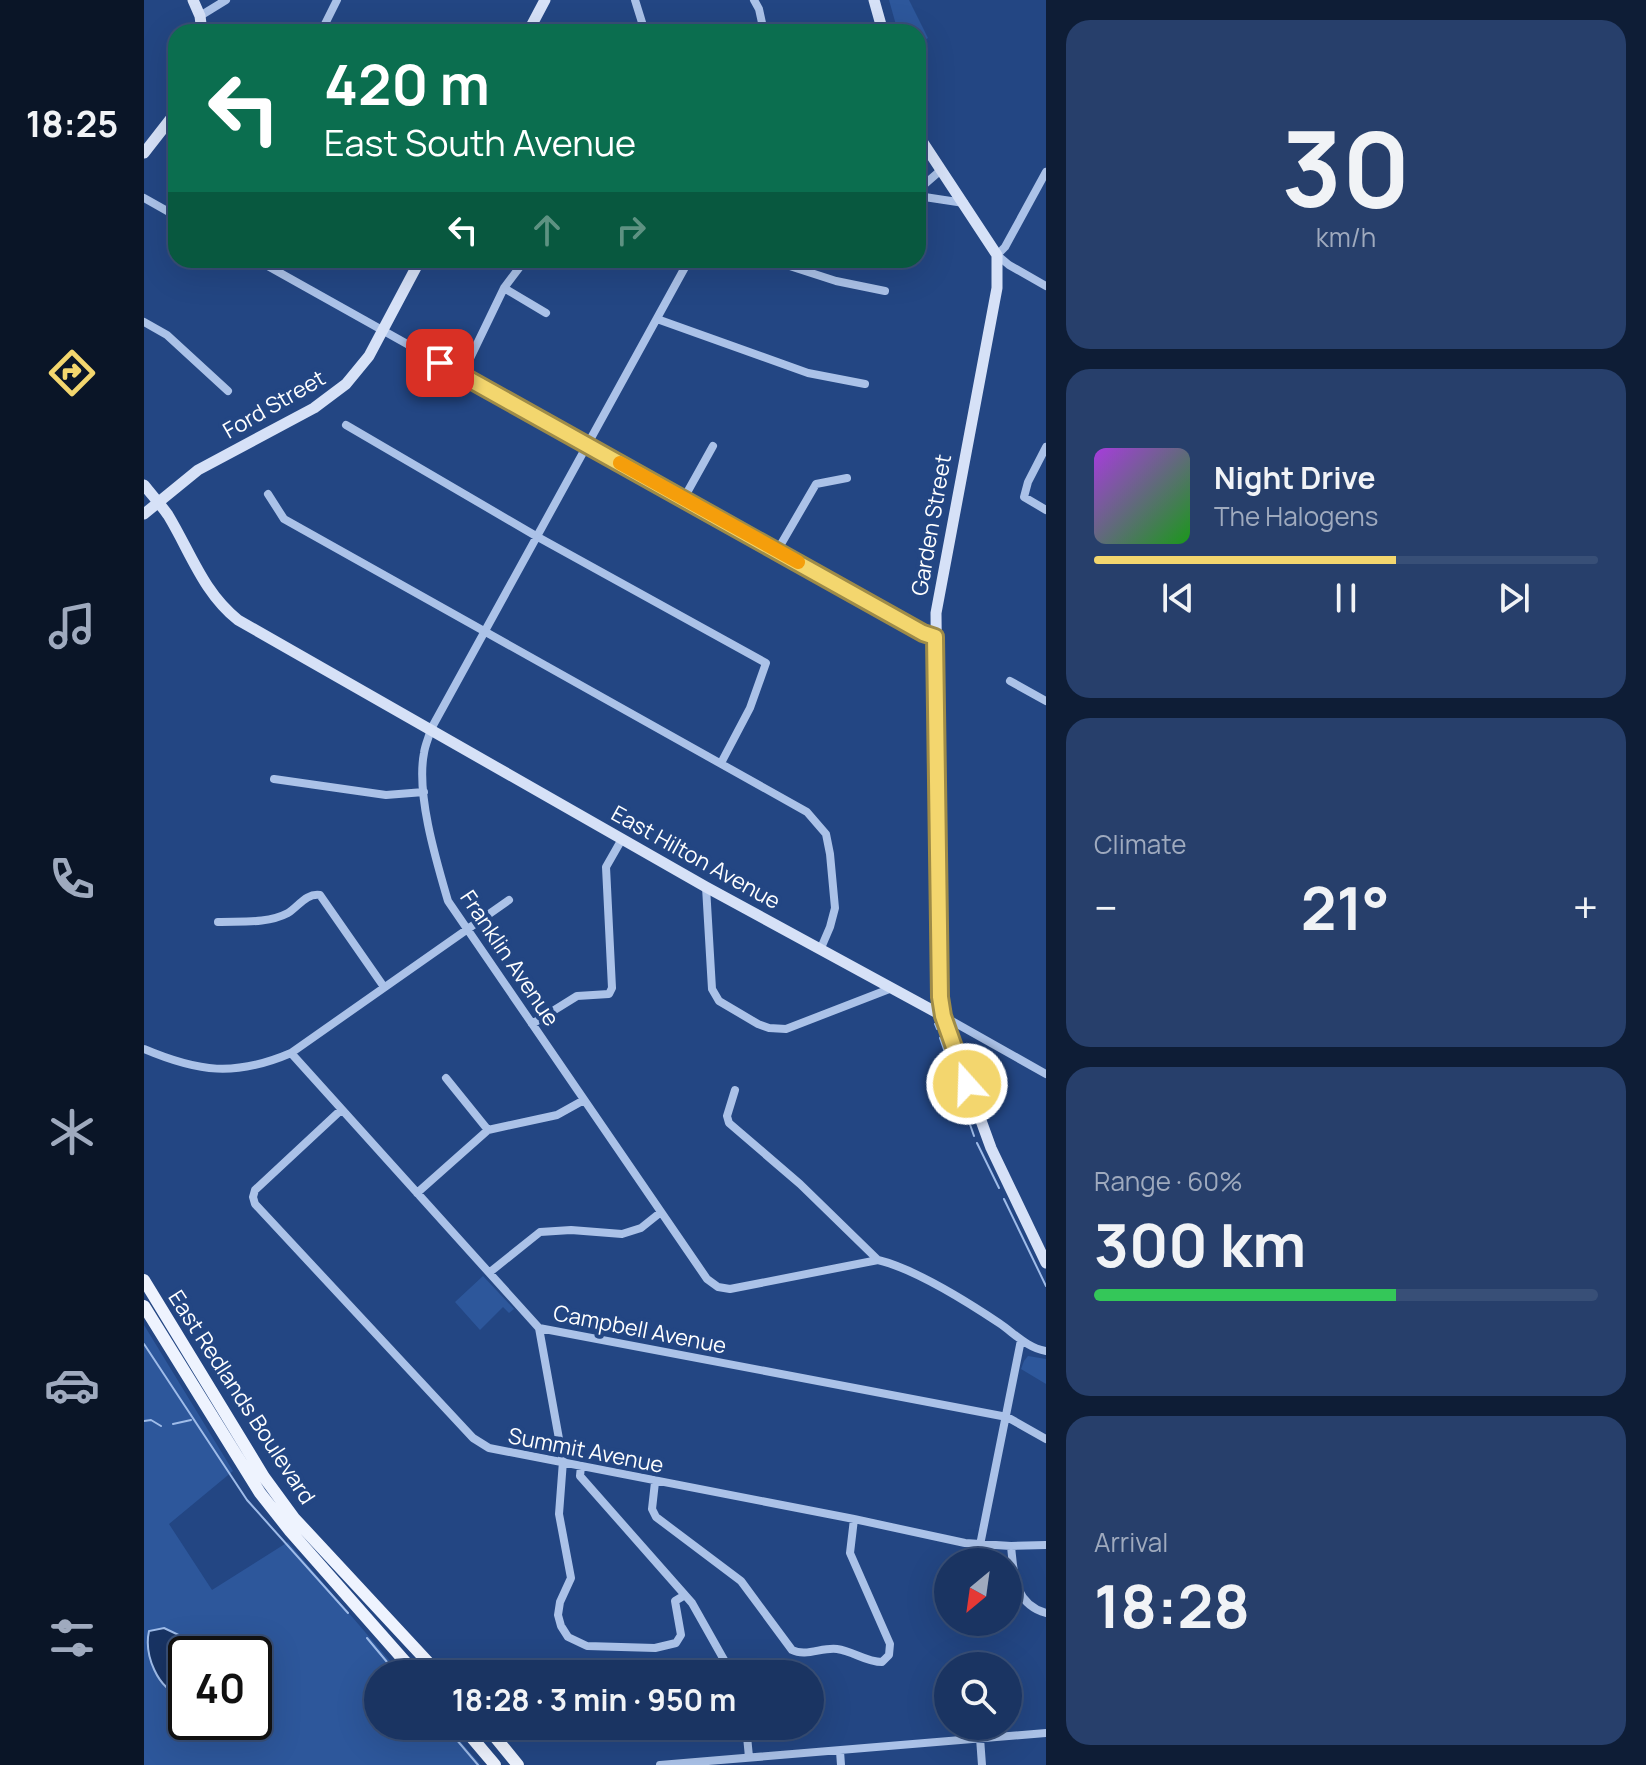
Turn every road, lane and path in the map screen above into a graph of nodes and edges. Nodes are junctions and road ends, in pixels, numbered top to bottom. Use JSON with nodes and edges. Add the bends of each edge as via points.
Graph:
{"nodes":[{"id":1,"x":193,"y":0,"type":"edge"},
{"id":2,"x":226,"y":0,"type":"edge"},
{"id":3,"x":337,"y":0,"type":"edge"},
{"id":4,"x":545,"y":0,"type":"edge"},
{"id":5,"x":635,"y":0,"type":"edge"},
{"id":6,"x":754,"y":0,"type":"edge"},
{"id":7,"x":874,"y":0,"type":"edge"},
{"id":8,"x":200,"y":16,"type":"junction"},
{"id":9,"x":201,"y":24,"type":"edge"},
{"id":10,"x":325,"y":24,"type":"edge"},
{"id":11,"x":532,"y":24,"type":"edge"},
{"id":12,"x":642,"y":24,"type":"edge"},
{"id":13,"x":762,"y":24,"type":"edge"},
{"id":14,"x":881,"y":24,"type":"edge"},
{"id":15,"x":168,"y":122,"type":"edge"},
{"id":16,"x":926,"y":147,"type":"edge"},
{"id":17,"x":144,"y":153,"type":"edge"},
{"id":18,"x":941,"y":170,"type":"junction"},
{"id":19,"x":1046,"y":172,"type":"edge"},
{"id":20,"x":926,"y":183,"type":"edge"},
{"id":21,"x":926,"y":197,"type":"edge"},
{"id":22,"x":144,"y":198,"type":"edge"},
{"id":23,"x":964,"y":203,"type":"junction"},
{"id":24,"x":168,"y":212,"type":"edge"},
{"id":25,"x":997,"y":255,"type":"junction"},
{"id":26,"x":271,"y":268,"type":"edge"},
{"id":27,"x":416,"y":268,"type":"edge"},
{"id":28,"x":519,"y":268,"type":"edge"},
{"id":29,"x":685,"y":268,"type":"edge"},
{"id":30,"x":796,"y":268,"type":"edge"},
{"id":31,"x":1046,"y":286,"type":"edge"},
{"id":32,"x":504,"y":288,"type":"junction"},
{"id":33,"x":885,"y":291,"type":"dead end"},
{"id":34,"x":546,"y":313,"type":"dead end"},
{"id":35,"x":657,"y":319,"type":"junction"},
{"id":36,"x":144,"y":322,"type":"edge"},
{"id":37,"x":384,"y":331,"type":"junction"},
{"id":38,"x":462,"y":375,"type":"junction"},
{"id":39,"x":865,"y":384,"type":"dead end"},
{"id":40,"x":228,"y":391,"type":"dead end"},
{"id":41,"x":346,"y":425,"type":"dead end"},
{"id":42,"x":589,"y":445,"type":"junction"},
{"id":43,"x":713,"y":446,"type":"dead end"},
{"id":44,"x":1046,"y":447,"type":"edge"},
{"id":45,"x":847,"y":478,"type":"dead end"},
{"id":46,"x":144,"y":485,"type":"edge"},
{"id":47,"x":268,"y":494,"type":"dead end"},
{"id":48,"x":684,"y":498,"type":"junction"},
{"id":49,"x":158,"y":502,"type":"junction"},
{"id":50,"x":1046,"y":510,"type":"edge"},
{"id":51,"x":144,"y":514,"type":"edge"},
{"id":52,"x":536,"y":536,"type":"junction"},
{"id":53,"x":777,"y":551,"type":"junction"},
{"id":54,"x":483,"y":630,"type":"junction"},
{"id":55,"x":935,"y":637,"type":"junction"},
{"id":56,"x":1010,"y":681,"type":"dead end"},
{"id":57,"x":1046,"y":701,"type":"edge"},
{"id":58,"x":431,"y":729,"type":"junction"},
{"id":59,"x":721,"y":763,"type":"junction"},
{"id":60,"x":274,"y":779,"type":"dead end"},
{"id":61,"x":424,"y":792,"type":"junction"},
{"id":62,"x":622,"y":839,"type":"junction"},
{"id":63,"x":706,"y":887,"type":"junction"},
{"id":64,"x":509,"y":900,"type":"dead end"},
{"id":65,"x":218,"y":922,"type":"dead end"},
{"id":66,"x":465,"y":929,"type":"junction"},
{"id":67,"x":821,"y":948,"type":"junction"},
{"id":68,"x":384,"y":987,"type":"junction"},
{"id":69,"x":893,"y":988,"type":"junction"},
{"id":70,"x":943,"y":1016,"type":"junction"},
{"id":71,"x":532,"y":1024,"type":"junction"},
{"id":72,"x":144,"y":1049,"type":"edge"},
{"id":73,"x":291,"y":1053,"type":"junction"},
{"id":74,"x":1046,"y":1074,"type":"edge"},
{"id":75,"x":446,"y":1078,"type":"dead end"},
{"id":76,"x":735,"y":1090,"type":"dead end"},
{"id":77,"x":584,"y":1100,"type":"junction"},
{"id":78,"x":341,"y":1110,"type":"junction"},
{"id":79,"x":488,"y":1130,"type":"junction"},
{"id":80,"x":417,"y":1193,"type":"junction"},
{"id":81,"x":661,"y":1212,"type":"junction"},
{"id":82,"x":878,"y":1260,"type":"junction"},
{"id":83,"x":1046,"y":1263,"type":"edge"},
{"id":84,"x":490,"y":1272,"type":"junction"},
{"id":85,"x":144,"y":1280,"type":"edge"},
{"id":86,"x":144,"y":1306,"type":"edge"},
{"id":87,"x":539,"y":1328,"type":"junction"},
{"id":88,"x":1021,"y":1340,"type":"junction"},
{"id":89,"x":1046,"y":1351,"type":"edge"},
{"id":90,"x":1007,"y":1417,"type":"junction"},
{"id":91,"x":1046,"y":1439,"type":"edge"},
{"id":92,"x":563,"y":1461,"type":"junction"},
{"id":93,"x":581,"y":1466,"type":"junction"},
{"id":94,"x":655,"y":1482,"type":"junction"},
{"id":95,"x":854,"y":1519,"type":"junction"},
{"id":96,"x":980,"y":1545,"type":"junction"},
{"id":97,"x":1046,"y":1545,"type":"edge"},
{"id":98,"x":1011,"y":1546,"type":"junction"},
{"id":99,"x":685,"y":1595,"type":"junction"},
{"id":100,"x":1046,"y":1613,"type":"edge"},
{"id":101,"x":404,"y":1660,"type":"edge"},
{"id":102,"x":426,"y":1660,"type":"edge"},
{"id":103,"x":726,"y":1660,"type":"edge"},
{"id":104,"x":1046,"y":1733,"type":"edge"},
{"id":105,"x":1022,"y":1735,"type":"edge"},
{"id":106,"x":474,"y":1740,"type":"edge"},
{"id":107,"x":497,"y":1740,"type":"edge"},
{"id":108,"x":747,"y":1740,"type":"edge"},
{"id":109,"x":958,"y":1740,"type":"edge"},
{"id":110,"x":980,"y":1740,"type":"edge"},
{"id":111,"x":840,"y":1751,"type":"junction"},
{"id":112,"x":749,"y":1757,"type":"junction"},
{"id":113,"x":495,"y":1765,"type":"edge"},
{"id":114,"x":518,"y":1765,"type":"edge"},
{"id":115,"x":660,"y":1765,"type":"edge"},
{"id":116,"x":841,"y":1765,"type":"edge"},
{"id":117,"x":982,"y":1765,"type":"edge"}],
"edges":[{"from":1,"to":8,"type":"street"},
{"from":2,"to":8,"type":"street"},
{"from":3,"to":10,"type":"street"},
{"from":4,"to":11,"type":"street"},
{"from":5,"to":12,"type":"street"},
{"from":6,"to":13,"type":"street"},
{"from":7,"to":14,"type":"street"},
{"from":8,"to":9,"type":"street"},
{"from":15,"to":17,"type":"street"},
{"from":16,"to":18,"type":"street"},
{"from":18,"to":20,"type":"street"},
{"from":18,"to":23,"type":"street"},
{"from":19,"to":25,"type":"street"},
{"from":21,"to":23,"type":"street"},
{"from":22,"to":24,"type":"street"},
{"from":23,"to":25,"type":"street"},
{"from":25,"to":31,"type":"street"},
{"from":25,"to":55,"type":"street","name":"Garden Street","via":[[997,288],[937,600]]},
{"from":26,"to":37,"type":"street"},
{"from":27,"to":37,"type":"street","name":"Ford Street"},
{"from":28,"to":32,"type":"street"},
{"from":29,"to":35,"type":"street","name":"Franklin Avenue"},
{"from":30,"to":33,"type":"street"},
{"from":32,"to":34,"type":"street"},
{"from":32,"to":38,"type":"street"},
{"from":35,"to":39,"type":"street","via":[[808,373]]},
{"from":35,"to":42,"type":"street","name":"Franklin Avenue"},
{"from":36,"to":40,"type":"street","via":[[167,335]]},
{"from":37,"to":38,"type":"street"},
{"from":37,"to":49,"type":"street","name":"Ford Street","via":[[361,368],[329,398],[198,470]]},
{"from":38,"to":42,"type":"street"},
{"from":41,"to":52,"type":"street"},
{"from":42,"to":48,"type":"street"},
{"from":42,"to":52,"type":"street","name":"Franklin Avenue"},
{"from":43,"to":48,"type":"street"},
{"from":44,"to":50,"type":"street","via":[[1024,497]]},
{"from":45,"to":53,"type":"street","via":[[816,484]]},
{"from":46,"to":49,"type":"street","name":"East Hilton Avenue"},
{"from":47,"to":54,"type":"street","via":[[284,519]]},
{"from":48,"to":53,"type":"street"},
{"from":49,"to":51,"type":"street","name":"Ford Street"},
{"from":49,"to":58,"type":"street","name":"East Hilton Avenue","via":[[206,587],[225,610]]},
{"from":52,"to":54,"type":"street","name":"Franklin Avenue"},
{"from":52,"to":59,"type":"street","via":[[766,663]]},
{"from":53,"to":55,"type":"street"},
{"from":54,"to":58,"type":"street","name":"Franklin Avenue"},
{"from":54,"to":59,"type":"street"},
{"from":55,"to":70,"type":"street","name":"Garden Street"},
{"from":56,"to":57,"type":"street"},
{"from":58,"to":61,"type":"street","name":"Franklin Avenue","via":[[423,754]]},
{"from":58,"to":62,"type":"street","name":"East Hilton Avenue"},
{"from":59,"to":67,"type":"street","via":[[807,812],[826,834],[835,908]]},
{"from":60,"to":61,"type":"street","via":[[386,795]]},
{"from":61,"to":66,"type":"street","name":"Franklin Avenue","via":[[448,901]]},
{"from":62,"to":63,"type":"street","name":"East Hilton Avenue"},
{"from":62,"to":71,"type":"street","via":[[606,867],[612,988],[604,996],[577,996]]},
{"from":63,"to":67,"type":"street","name":"East Hilton Avenue"},
{"from":63,"to":69,"type":"street","via":[[712,989],[725,1006],[758,1024],[786,1029]]},
{"from":64,"to":66,"type":"street"},
{"from":65,"to":68,"type":"street","via":[[267,921],[288,913],[308,896],[320,895]]},
{"from":66,"to":68,"type":"street"},
{"from":66,"to":71,"type":"street","name":"Franklin Avenue"},
{"from":67,"to":69,"type":"street","name":"East Hilton Avenue"},
{"from":68,"to":73,"type":"street"},
{"from":69,"to":70,"type":"street","name":"East Hilton Avenue"},
{"from":70,"to":74,"type":"street"},
{"from":70,"to":83,"type":"street","name":"Garden Street","via":[[991,1148]]},
{"from":71,"to":77,"type":"street","name":"Franklin Avenue"},
{"from":72,"to":73,"type":"street","via":[[175,1062],[221,1070],[259,1066]]},
{"from":73,"to":78,"type":"street","name":"Campbell Avenue"},
{"from":75,"to":79,"type":"street"},
{"from":76,"to":82,"type":"street","via":[[729,1123]]},
{"from":77,"to":79,"type":"street","via":[[557,1115]]},
{"from":77,"to":81,"type":"street","name":"Franklin Avenue"},
{"from":78,"to":80,"type":"street","name":"Campbell Avenue"},
{"from":78,"to":92,"type":"street","name":"Summit Avenue","via":[[255,1190],[255,1204],[473,1438],[489,1448]]},
{"from":79,"to":80,"type":"street"},
{"from":80,"to":84,"type":"street","name":"Campbell Avenue"},
{"from":81,"to":82,"type":"street","name":"Franklin Avenue","via":[[718,1287]]},
{"from":81,"to":84,"type":"street","via":[[641,1228],[622,1234],[540,1232]]},
{"from":82,"to":88,"type":"street","via":[[916,1274]]},
{"from":84,"to":87,"type":"street","name":"Campbell Avenue"},
{"from":85,"to":102,"type":"main road","name":"East Redlands Boulevard","via":[[294,1518]]},
{"from":86,"to":101,"type":"main road","name":"East Redlands Boulevard","via":[[260,1493]]},
{"from":87,"to":90,"type":"street","name":"Campbell Avenue"},
{"from":87,"to":92,"type":"street"},
{"from":88,"to":89,"type":"street"},
{"from":88,"to":90,"type":"street"},
{"from":90,"to":91,"type":"street","name":"Campbell Avenue"},
{"from":90,"to":96,"type":"street"},
{"from":92,"to":93,"type":"street","name":"Summit Avenue"},
{"from":92,"to":99,"type":"street","via":[[559,1514],[571,1578],[558,1615],[568,1637],[587,1646],[655,1648],[676,1643],[681,1635],[675,1601]]},
{"from":93,"to":94,"type":"street","name":"Summit Avenue"},
{"from":93,"to":99,"type":"street","via":[[580,1476]]},
{"from":94,"to":95,"type":"street","name":"Summit Avenue"},
{"from":94,"to":95,"type":"street","via":[[656,1517],[741,1581],[792,1650],[839,1649],[878,1663],[891,1648],[850,1553]]},
{"from":95,"to":96,"type":"street","name":"Summit Avenue"},
{"from":96,"to":98,"type":"street","name":"Summit Avenue"},
{"from":97,"to":98,"type":"street","name":"Summit Avenue"},
{"from":98,"to":100,"type":"street","via":[[1022,1597]]},
{"from":99,"to":103,"type":"street"},
{"from":104,"to":105,"type":"street"},
{"from":106,"to":113,"type":"main road"},
{"from":107,"to":114,"type":"main road"},
{"from":108,"to":112,"type":"street"},
{"from":109,"to":111,"type":"street"},
{"from":110,"to":117,"type":"street"},
{"from":111,"to":112,"type":"street"},
{"from":111,"to":116,"type":"street"},
{"from":112,"to":115,"type":"street"}]}
